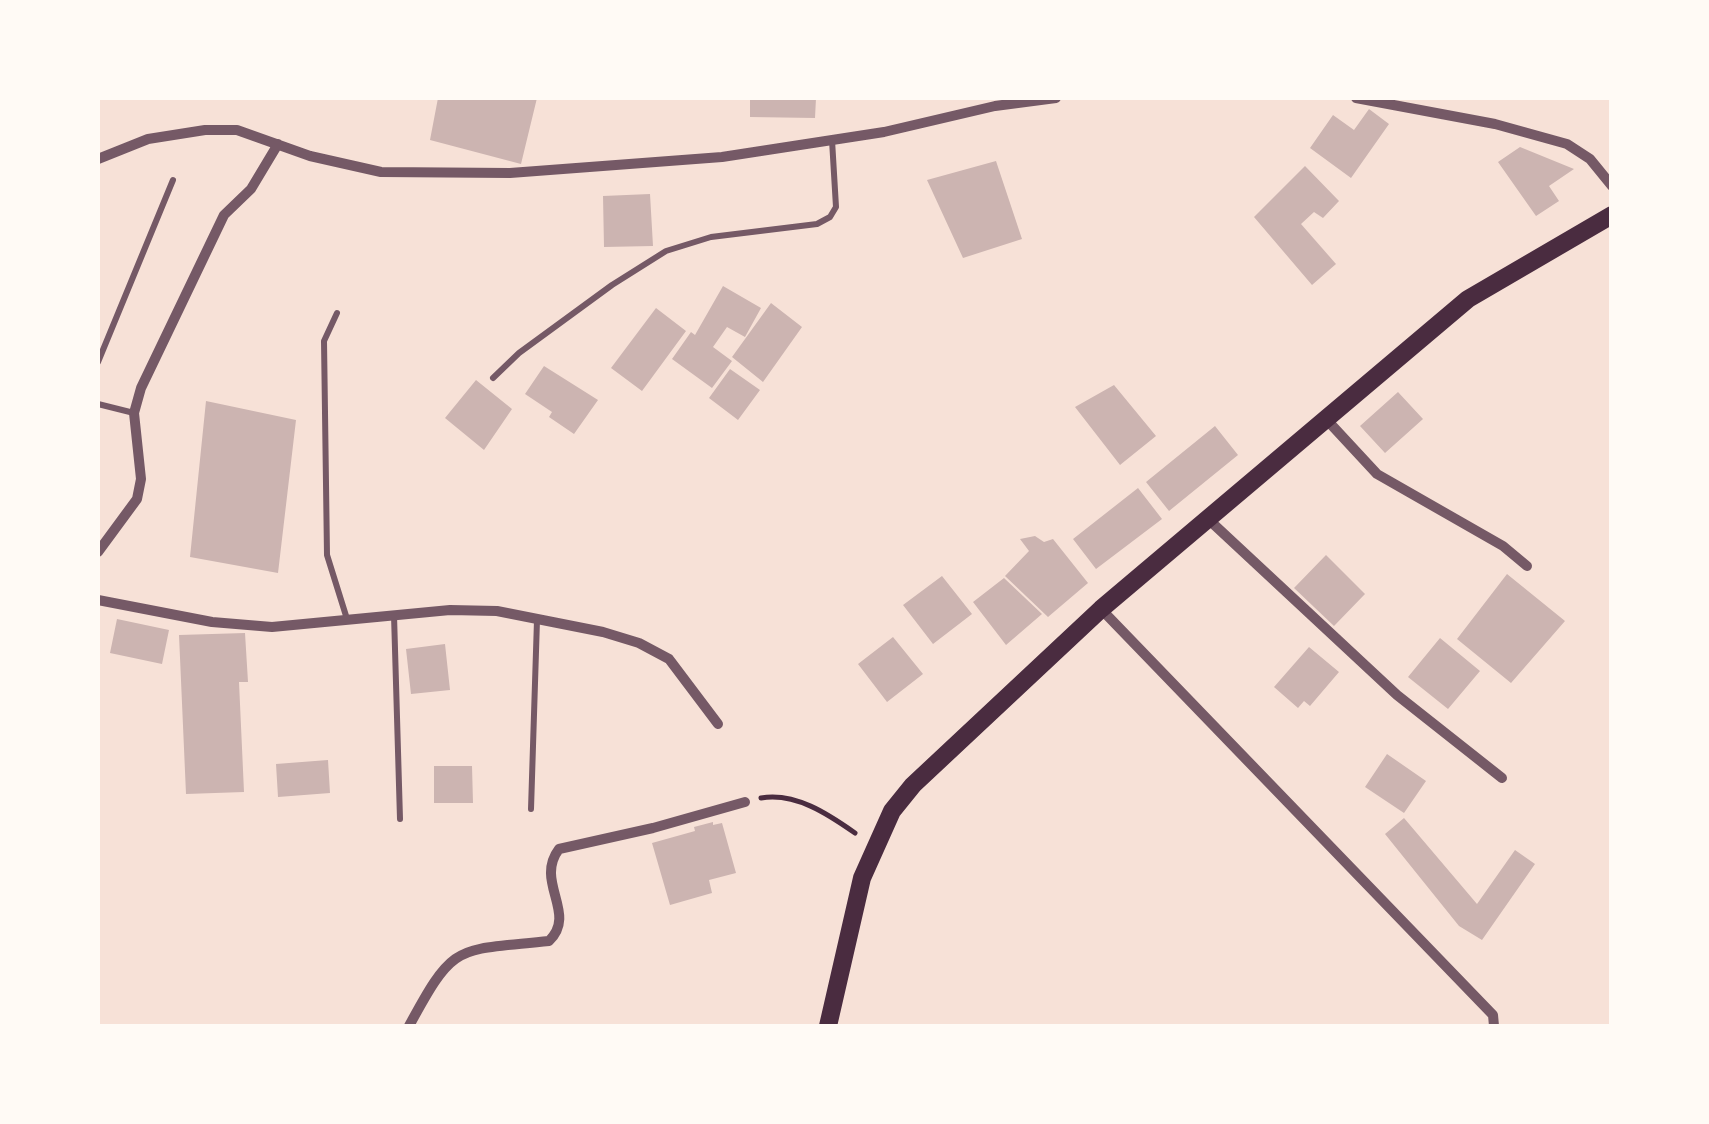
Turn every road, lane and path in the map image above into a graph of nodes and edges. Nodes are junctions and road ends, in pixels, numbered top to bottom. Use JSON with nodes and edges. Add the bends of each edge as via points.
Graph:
{"nodes":[{"id":1,"x":1056,"y":98,"type":"edge"},
{"id":2,"x":1356,"y":98,"type":"edge"},
{"id":3,"x":832,"y":140,"type":"junction"},
{"id":4,"x":278,"y":144,"type":"junction"},
{"id":5,"x":98,"y":159,"type":"edge"},
{"id":6,"x":173,"y":180,"type":"dead end"},
{"id":7,"x":1612,"y":186,"type":"edge"},
{"id":8,"x":1612,"y":215,"type":"edge"},
{"id":9,"x":338,"y":313,"type":"dead end"},
{"id":10,"x":98,"y":362,"type":"edge"},
{"id":11,"x":492,"y":378,"type":"dead end"},
{"id":12,"x":98,"y":404,"type":"edge"},
{"id":13,"x":134,"y":413,"type":"junction"},
{"id":14,"x":1326,"y":419,"type":"junction"},
{"id":15,"x":1208,"y":519,"type":"junction"},
{"id":16,"x":98,"y":552,"type":"edge"},
{"id":17,"x":1527,"y":566,"type":"dead end"},
{"id":18,"x":98,"y":600,"type":"edge"},
{"id":19,"x":1101,"y":609,"type":"junction"},
{"id":20,"x":394,"y":615,"type":"junction"},
{"id":21,"x":537,"y":618,"type":"junction"},
{"id":22,"x":348,"y":620,"type":"junction"},
{"id":23,"x":718,"y":724,"type":"dead end"},
{"id":24,"x":1502,"y":778,"type":"dead end"},
{"id":25,"x":745,"y":802,"type":"joint"},
{"id":26,"x":531,"y":809,"type":"dead end"},
{"id":27,"x":400,"y":819,"type":"dead end"},
{"id":28,"x":874,"y":846,"type":"junction"},
{"id":29,"x":409,"y":1026,"type":"edge"},
{"id":30,"x":828,"y":1026,"type":"edge"},
{"id":31,"x":1494,"y":1026,"type":"edge"}],
"edges":[{"from":1,"to":3,"type":"street"},
{"from":2,"to":7,"type":"street","via":[[1566,144],[1590,159]]},
{"from":3,"to":4,"type":"street","via":[[722,158],[448,175],[381,172]]},
{"from":3,"to":11,"type":"lane","via":[[836,207],[830,216],[818,224],[712,237],[666,251]]},
{"from":4,"to":5,"type":"street","via":[[237,130],[205,130],[148,139]]},
{"from":4,"to":13,"type":"street","via":[[251,189],[224,215]]},
{"from":6,"to":10,"type":"lane"},
{"from":8,"to":14,"type":"main road","via":[[1468,298]]},
{"from":9,"to":22,"type":"lane","via":[[324,341],[327,555]]},
{"from":12,"to":13,"type":"lane"},
{"from":13,"to":16,"type":"street","via":[[137,499]]},
{"from":14,"to":15,"type":"main road"},
{"from":14,"to":17,"type":"street","via":[[1377,474]]},
{"from":15,"to":19,"type":"main road"},
{"from":15,"to":24,"type":"street","via":[[1397,696]]},
{"from":18,"to":22,"type":"street","via":[[272,627]]},
{"from":19,"to":28,"type":"main road","via":[[913,785]]},
{"from":19,"to":31,"type":"street","via":[[1493,1016]]},
{"from":20,"to":21,"type":"street","via":[[450,610]]},
{"from":20,"to":22,"type":"street"},
{"from":20,"to":27,"type":"lane"},
{"from":21,"to":23,"type":"street","via":[[639,643],[668,659]]},
{"from":21,"to":26,"type":"lane"},
{"from":25,"to":28,"type":"path","via":[[768,796],[792,800],[825,812]]},
{"from":25,"to":29,"type":"street","via":[[559,849],[548,874],[558,931],[549,940],[468,949],[447,962]]},
{"from":28,"to":30,"type":"main road"}]}
